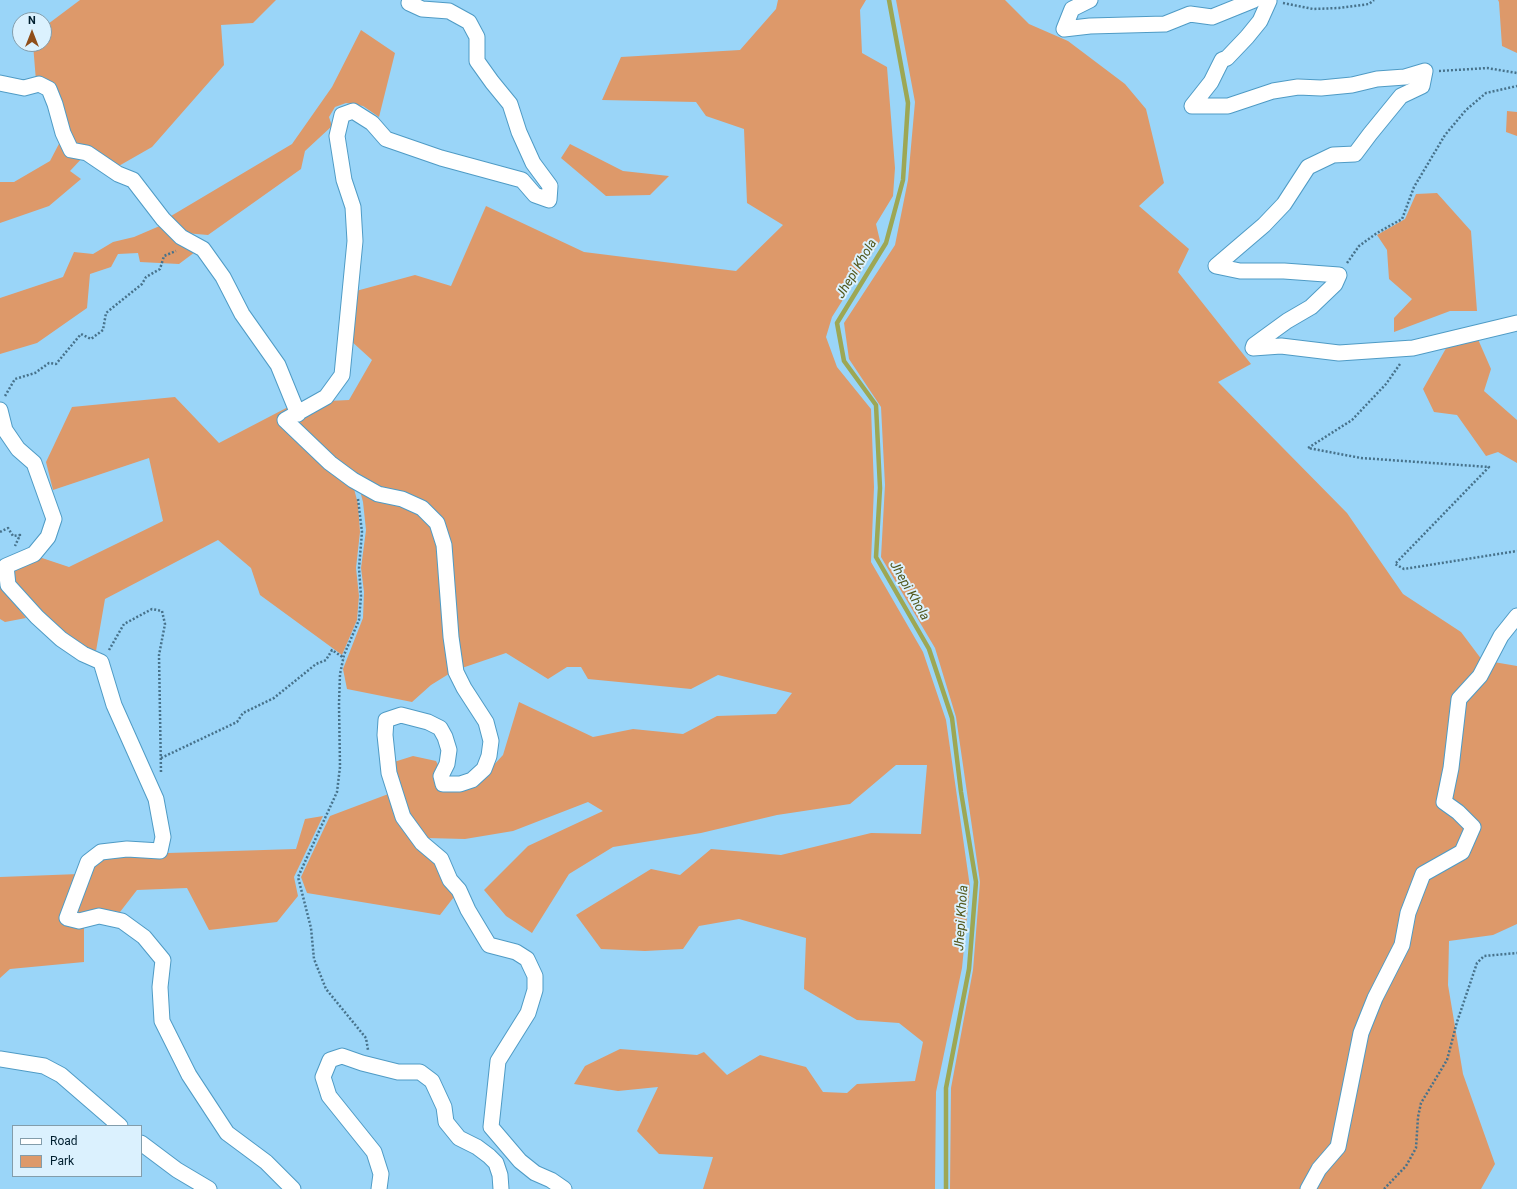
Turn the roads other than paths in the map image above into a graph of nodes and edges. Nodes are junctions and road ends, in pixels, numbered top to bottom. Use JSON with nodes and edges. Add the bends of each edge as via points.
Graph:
{"nodes":[{"id":1,"x":411,"y":0,"type":"edge"},
{"id":2,"x":1090,"y":0,"type":"edge"},
{"id":3,"x":1254,"y":0,"type":"edge"},
{"id":4,"x":1266,"y":1,"type":"edge"},
{"id":5,"x":0,"y":83,"type":"edge"},
{"id":6,"x":1517,"y":323,"type":"edge"},
{"id":7,"x":0,"y":410,"type":"edge"},
{"id":8,"x":298,"y":414,"type":"junction"},
{"id":9,"x":1517,"y":616,"type":"edge"},
{"id":10,"x":0,"y":1059,"type":"edge"},
{"id":11,"x":119,"y":1125,"type":"edge"},
{"id":12,"x":142,"y":1144,"type":"edge"},
{"id":13,"x":209,"y":1189,"type":"edge"},
{"id":14,"x":293,"y":1189,"type":"edge"},
{"id":15,"x":379,"y":1189,"type":"edge"},
{"id":16,"x":501,"y":1189,"type":"edge"},
{"id":17,"x":564,"y":1189,"type":"edge"},
{"id":18,"x":1308,"y":1189,"type":"edge"}],
"edges":[{"from":1,"to":8,"type":"street","via":[[409,3],[422,10],[449,11],[469,22],[477,38],[477,61],[510,104],[527,151],[550,186],[549,200],[535,195],[522,180],[441,158],[386,139],[372,123],[353,111],[342,115],[337,136],[343,172],[353,207],[355,241],[342,374],[326,397]]},
{"from":2,"to":3,"type":"street","via":[[1072,9],[1064,29],[1165,24],[1190,14],[1212,17]]},
{"from":4,"to":6,"type":"street","via":[[1260,21],[1227,58],[1222,60],[1211,82],[1192,106],[1228,106],[1273,90],[1352,85],[1377,79],[1405,77],[1425,71],[1422,86],[1401,96],[1355,154],[1333,154],[1308,167],[1284,204],[1264,225],[1216,266],[1240,271],[1284,271],[1339,276],[1335,284],[1311,307],[1253,348],[1281,346],[1339,353],[1413,348]]},
{"from":5,"to":8,"type":"street","via":[[24,88],[39,84],[49,89],[71,150],[87,153],[118,174],[134,180],[163,219],[181,237],[203,249],[224,277],[242,314],[278,365]]},
{"from":7,"to":14,"type":"street","via":[[5,430],[18,449],[34,463],[54,519],[48,537],[34,554],[6,566],[8,585],[60,639],[101,662],[114,704],[156,799],[163,837],[160,851],[127,849],[102,852],[88,862],[68,918],[79,921],[99,916],[122,921],[144,937],[163,960],[160,987],[162,1021],[190,1075],[227,1133],[266,1162]]},
{"from":8,"to":17,"type":"street","via":[[285,420],[330,463],[378,494],[402,499],[422,508],[437,523],[444,545],[456,672],[486,722],[491,741],[489,756],[484,768],[472,780],[460,784],[443,784],[441,776],[447,764],[448,750],[446,737],[440,728],[401,714],[386,720],[385,735],[390,773],[403,817],[422,844],[441,859],[450,880],[459,890],[489,945],[516,952],[527,959],[535,976],[535,990],[528,1013],[498,1061],[491,1126],[520,1161]]},
{"from":9,"to":18,"type":"street","via":[[1501,636],[1480,676],[1459,699],[1451,768],[1444,802],[1473,827],[1462,852],[1424,874],[1408,913],[1402,946],[1375,998],[1361,1033],[1338,1147],[1319,1169]]},
{"from":10,"to":11,"type":"street","via":[[44,1066],[61,1075]]},
{"from":12,"to":13,"type":"street","via":[[177,1170]]},
{"from":15,"to":16,"type":"street","via":[[381,1174],[374,1152],[329,1096],[323,1077],[330,1060],[342,1056],[398,1072],[420,1072],[432,1081],[444,1107],[446,1122],[459,1138],[477,1147],[496,1163]]}]}
